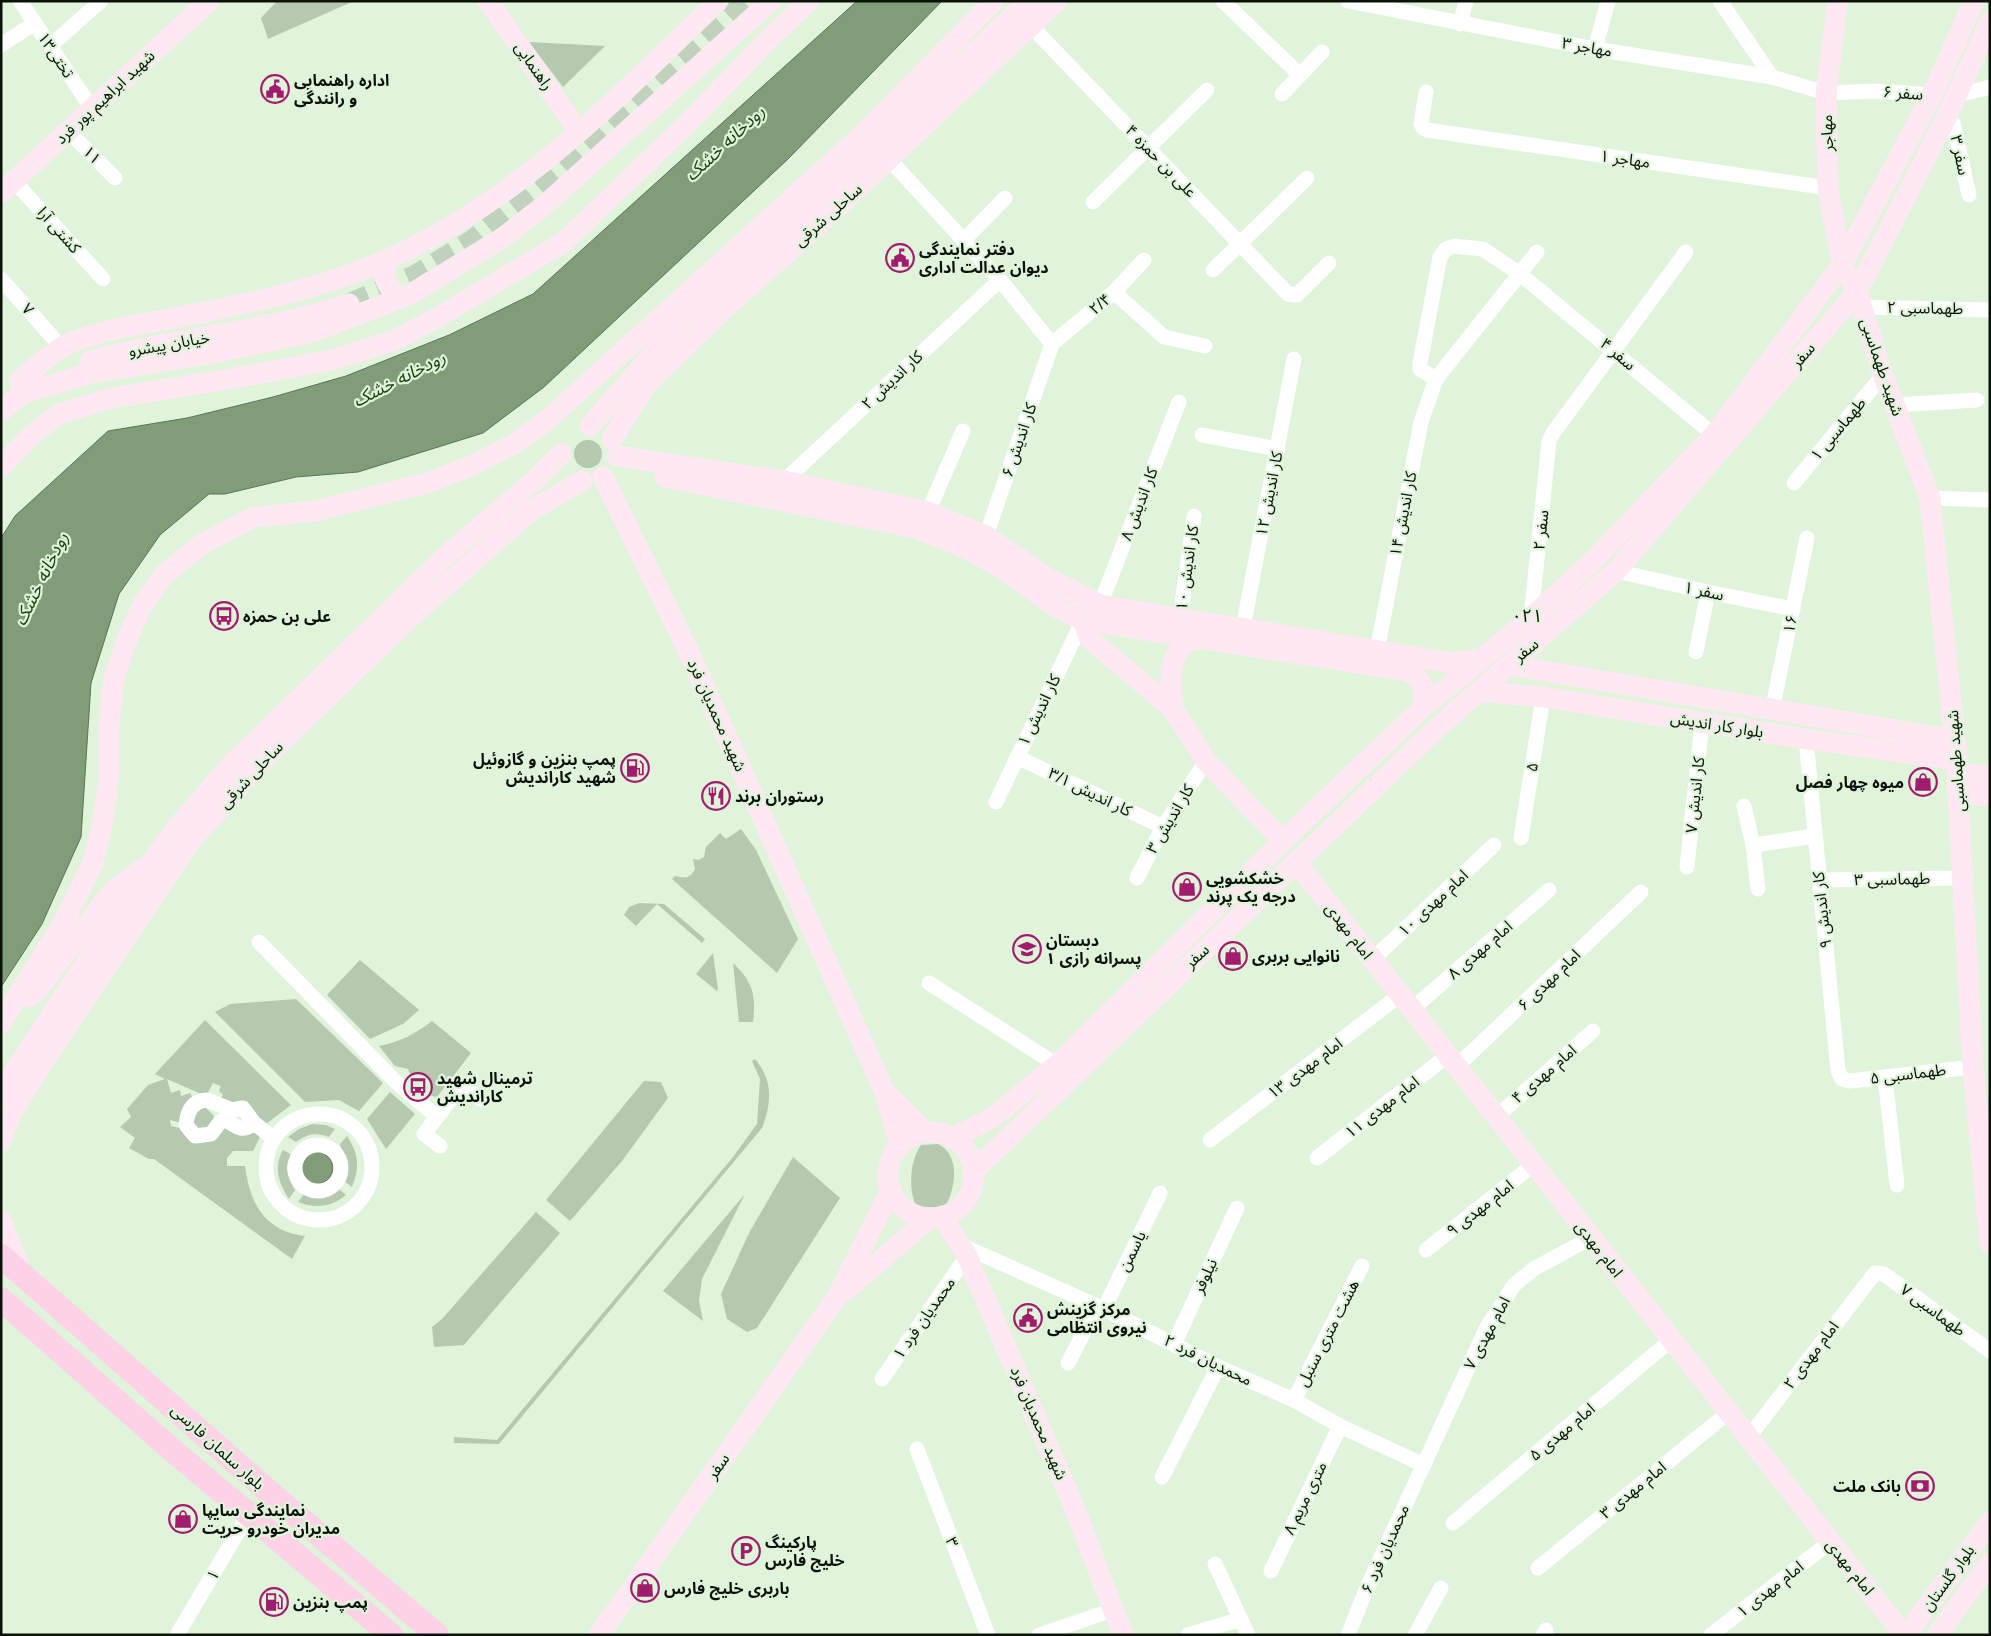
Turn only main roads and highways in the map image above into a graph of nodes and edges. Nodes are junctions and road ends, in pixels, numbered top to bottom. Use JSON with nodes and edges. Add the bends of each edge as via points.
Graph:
{"nodes":[{"id":1,"x":209,"y":1,"type":"edge"},
{"id":2,"x":488,"y":1,"type":"edge"},
{"id":3,"x":718,"y":1,"type":"edge"},
{"id":4,"x":771,"y":1,"type":"edge"},
{"id":5,"x":809,"y":1,"type":"edge"},
{"id":6,"x":994,"y":1,"type":"edge"},
{"id":7,"x":1029,"y":1,"type":"edge"},
{"id":8,"x":1057,"y":1,"type":"edge"},
{"id":9,"x":1838,"y":1,"type":"edge"},
{"id":10,"x":1974,"y":1,"type":"edge"},
{"id":11,"x":1990,"y":22,"type":"edge"},
{"id":12,"x":579,"y":132,"type":"junction"},
{"id":13,"x":5,"y":187,"type":"edge"},
{"id":14,"x":388,"y":259,"type":"junction"},
{"id":15,"x":1842,"y":265,"type":"junction"},
{"id":16,"x":354,"y":286,"type":"junction"},
{"id":17,"x":402,"y":298,"type":"junction"},
{"id":18,"x":1859,"y":299,"type":"junction"},
{"id":19,"x":378,"y":308,"type":"junction"},
{"id":20,"x":22,"y":386,"type":"junction"},
{"id":21,"x":1,"y":393,"type":"edge"},
{"id":22,"x":1,"y":411,"type":"edge"},
{"id":23,"x":572,"y":437,"type":"junction"},
{"id":24,"x":611,"y":460,"type":"junction"},
{"id":25,"x":1,"y":467,"type":"edge"},
{"id":26,"x":582,"y":481,"type":"junction"},
{"id":27,"x":1083,"y":620,"type":"junction"},
{"id":28,"x":1200,"y":638,"type":"junction"},
{"id":29,"x":1480,"y":659,"type":"junction"},
{"id":30,"x":1509,"y":665,"type":"junction"},
{"id":31,"x":1478,"y":691,"type":"junction"},
{"id":32,"x":1423,"y":707,"type":"junction"},
{"id":33,"x":1173,"y":709,"type":"junction"},
{"id":34,"x":1957,"y":766,"type":"junction"},
{"id":35,"x":1990,"y":776,"type":"edge"},
{"id":36,"x":1990,"y":796,"type":"edge"},
{"id":37,"x":1283,"y":841,"type":"junction"},
{"id":38,"x":154,"y":859,"type":"junction"},
{"id":39,"x":1296,"y":862,"type":"junction"},
{"id":40,"x":2,"y":1021,"type":"edge"},
{"id":41,"x":885,"y":1093,"type":"junction"},
{"id":42,"x":1,"y":1094,"type":"edge"},
{"id":43,"x":924,"y":1132,"type":"junction"},
{"id":44,"x":953,"y":1138,"type":"junction"},
{"id":45,"x":1,"y":1141,"type":"edge"},
{"id":46,"x":900,"y":1145,"type":"junction"},
{"id":47,"x":974,"y":1171,"type":"junction"},
{"id":48,"x":891,"y":1190,"type":"junction"},
{"id":49,"x":936,"y":1217,"type":"junction"},
{"id":50,"x":1,"y":1220,"type":"edge"},
{"id":51,"x":1990,"y":1244,"type":"edge"},
{"id":52,"x":1,"y":1256,"type":"edge"},
{"id":53,"x":21,"y":1272,"type":"junction"},
{"id":54,"x":837,"y":1297,"type":"junction"},
{"id":55,"x":1,"y":1299,"type":"edge"},
{"id":56,"x":1990,"y":1522,"type":"edge"},
{"id":57,"x":1990,"y":1563,"type":"edge"},
{"id":58,"x":390,"y":1635,"type":"edge"},
{"id":59,"x":437,"y":1635,"type":"edge"},
{"id":60,"x":598,"y":1635,"type":"edge"},
{"id":61,"x":1123,"y":1635,"type":"edge"},
{"id":62,"x":1905,"y":1635,"type":"edge"},
{"id":63,"x":1937,"y":1635,"type":"edge"}],
"edges":[{"from":1,"to":13,"type":"main road","name":"شهید ابراهیم پور فرد"},
{"from":2,"to":12,"type":"main road","name":"راهنمایی"},
{"from":3,"to":12,"type":"main road"},
{"from":4,"to":17,"type":"main road","via":[[546,204],[462,264]]},
{"from":5,"to":25,"type":"main road","via":[[564,242],[437,318],[395,340],[332,360],[111,398],[59,414],[34,433]]},
{"from":6,"to":40,"type":"main road","via":[[862,135],[593,380],[514,444],[427,483],[315,511],[254,517],[202,544],[165,574],[143,604],[114,678],[109,776],[93,864],[62,925]]},
{"from":7,"to":23,"type":"main road","name":"ساحلی شرقی","via":[[680,322]]},
{"from":8,"to":24,"type":"main road","name":"ساحلی شرقی","via":[[647,384]]},
{"from":9,"to":15,"type":"main road","name":"مهاجر","via":[[1826,93],[1828,188]]},
{"from":10,"to":15,"type":"main road","name":"سفر","via":[[1932,95]]},
{"from":11,"to":18,"type":"main road","name":"سفر"},
{"from":12,"to":14,"type":"main road","via":[[476,212]]},
{"from":14,"to":16,"type":"main road"},
{"from":14,"to":17,"type":"main road","via":[[384,275],[386,283]]},
{"from":15,"to":18,"type":"main road","name":"شهید طهماسبی"},
{"from":15,"to":29,"type":"main road","name":"سفر","via":[[1714,435],[1592,562]]},
{"from":16,"to":19,"type":"main road","via":[[373,279],[380,299]]},
{"from":16,"to":20,"type":"main road","name":"خیابان پیشرو","via":[[307,318],[123,352],[72,366],[37,383]]},
{"from":16,"to":20,"type":"main road","via":[[299,291],[120,329],[67,345]]},
{"from":17,"to":19,"type":"main road"},
{"from":18,"to":30,"type":"main road","name":"سفر","via":[[1616,571]]},
{"from":18,"to":34,"type":"main road","name":"شهید طهماسبی","via":[[1883,375],[1930,498]]},
{"from":19,"to":20,"type":"main road","via":[[313,332]]},
{"from":20,"to":21,"type":"main road","name":"خیابان پیشرو"},
{"from":20,"to":22,"type":"main road","name":"خیابان پیشرو"},
{"from":23,"to":24,"type":"main road","via":[[606,433]]},
{"from":23,"to":26,"type":"main road","via":[[567,471]]},
{"from":23,"to":38,"type":"main road","name":"ساحلی شرقی","via":[[535,480],[447,555],[229,767]]},
{"from":24,"to":26,"type":"main road","via":[[591,482]]},
{"from":24,"to":27,"type":"main road","via":[[915,528],[966,548],[1003,569],[1056,607]]},
{"from":24,"to":29,"type":"main road","via":[[784,481],[928,512],[986,536],[1046,577],[1100,605],[1452,663]]},
{"from":24,"to":41,"type":"main road","name":"شهید محمدیان فرد","via":[[688,650]]},
{"from":26,"to":45,"type":"main road","name":"ساحلی شرقی","via":[[533,509],[413,615],[274,749],[192,839],[40,1067],[11,1114]]},
{"from":27,"to":28,"type":"main road"},
{"from":27,"to":33,"type":"main road","via":[[1090,639]]},
{"from":28,"to":32,"type":"main road","via":[[1407,671],[1418,676],[1423,684]]},
{"from":28,"to":33,"type":"main road","via":[[1185,644],[1174,664],[1170,680]]},
{"from":29,"to":32,"type":"main road","name":"سفر"},
{"from":30,"to":31,"type":"main road","name":"سفر"},
{"from":30,"to":34,"type":"main road","name":"بلوار کار اندیش","via":[[1772,711]]},
{"from":31,"to":34,"type":"main road","name":"بلوار کار اندیش","via":[[1543,697]]},
{"from":31,"to":39,"type":"main road","name":"سفر"},
{"from":32,"to":37,"type":"main road","name":"سفر"},
{"from":33,"to":37,"type":"main road","via":[[1206,761]]},
{"from":34,"to":35,"type":"main road"},
{"from":34,"to":36,"type":"main road"},
{"from":34,"to":51,"type":"main road","name":"شهید طهماسبی","via":[[1973,1067]]},
{"from":37,"to":44,"type":"main road","name":"سفر","via":[[1057,1066],[992,1118]]},
{"from":38,"to":40,"type":"main road","via":[[112,892],[37,990]]},
{"from":38,"to":42,"type":"main road","name":"ساحلی شرقی"},
{"from":39,"to":47,"type":"main road","name":"سفر"},
{"from":39,"to":62,"type":"main road","name":"امام مهدی"},
{"from":41,"to":43,"type":"main road"},
{"from":41,"to":46,"type":"main road"},
{"from":43,"to":44,"type":"main road"},
{"from":43,"to":46,"type":"main road"},
{"from":44,"to":47,"type":"main road","via":[[967,1152]]},
{"from":46,"to":48,"type":"main road","via":[[889,1166]]},
{"from":47,"to":49,"type":"main road","via":[[969,1195],[962,1204]]},
{"from":48,"to":49,"type":"main road","via":[[907,1210],[920,1217]]},
{"from":48,"to":54,"type":"main road","name":"سفر"},
{"from":49,"to":54,"type":"main road","name":"سفر"},
{"from":49,"to":61,"type":"main road","name":"شهید محمدیان فرد","via":[[965,1251],[1074,1507]]},
{"from":50,"to":53,"type":"main road"},
{"from":52,"to":53,"type":"main road","name":"بلوار سلمان فارسی"},
{"from":53,"to":59,"type":"main road","name":"بلوار سلمان فارسی","via":[[268,1491]]},
{"from":54,"to":60,"type":"main road","name":"سفر"},
{"from":55,"to":58,"type":"main road","name":"بلوار سلمان فارسی","via":[[248,1516]]},
{"from":56,"to":62,"type":"main road","name":"بلوار گلستان"},
{"from":57,"to":63,"type":"main road","name":"بلوار گلستان"}]}
